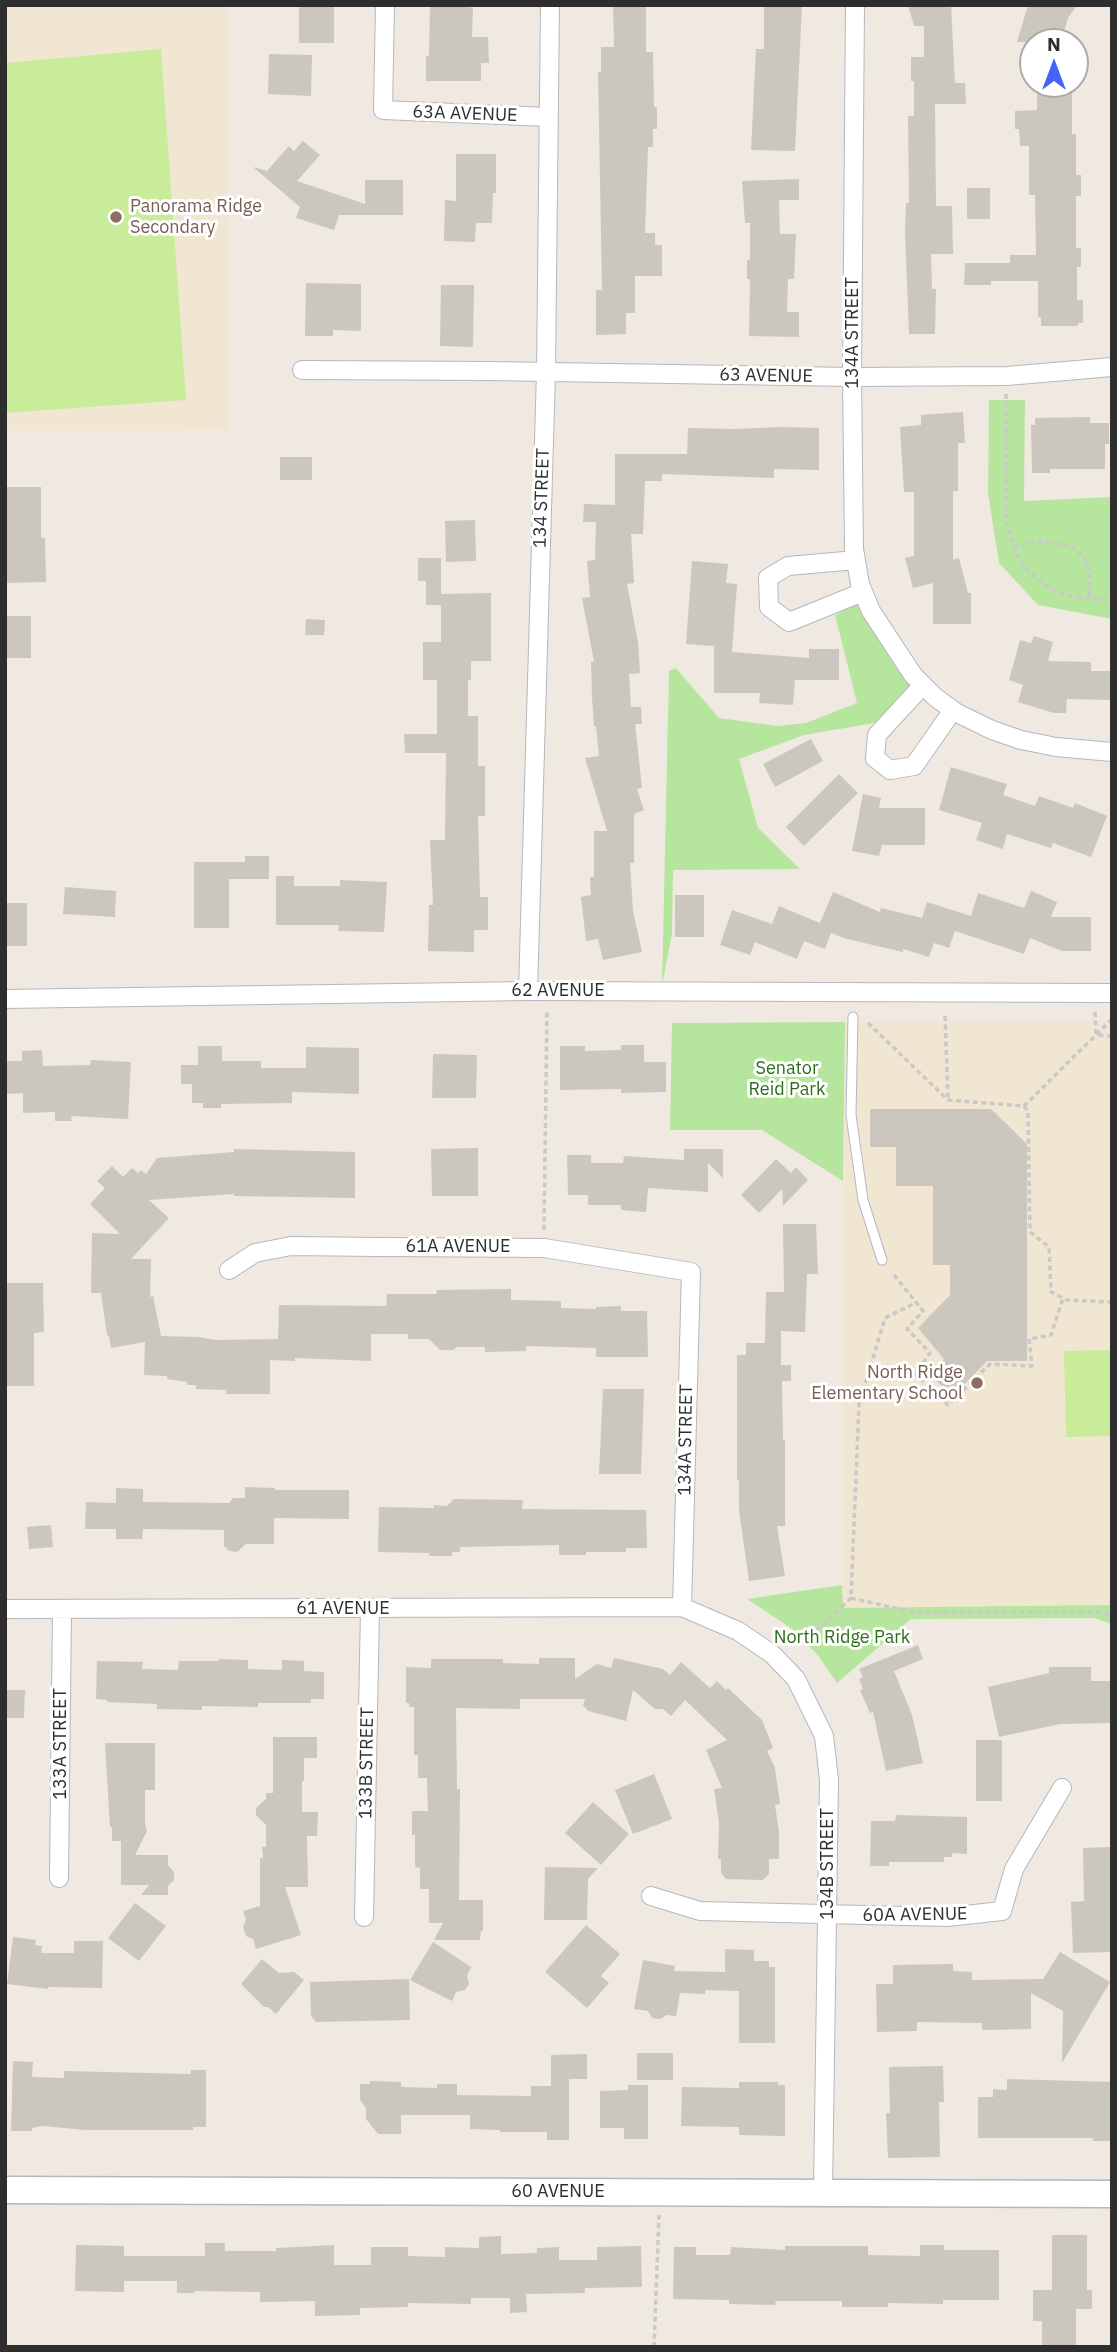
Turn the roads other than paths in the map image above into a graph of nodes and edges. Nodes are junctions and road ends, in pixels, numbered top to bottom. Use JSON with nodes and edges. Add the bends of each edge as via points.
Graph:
{"nodes":[{"id":1,"x":385,"y":5,"type":"edge"},
{"id":2,"x":550,"y":5,"type":"edge"},
{"id":3,"x":855,"y":5,"type":"edge"},
{"id":4,"x":548,"y":117,"type":"junction"},
{"id":5,"x":1112,"y":367,"type":"edge"},
{"id":6,"x":302,"y":370,"type":"dead end"},
{"id":7,"x":546,"y":372,"type":"junction"},
{"id":8,"x":852,"y":377,"type":"junction"},
{"id":9,"x":856,"y":560,"type":"junction"},
{"id":10,"x":863,"y":592,"type":"junction"},
{"id":11,"x":923,"y":685,"type":"junction"},
{"id":12,"x":953,"y":710,"type":"junction"},
{"id":13,"x":1112,"y":752,"type":"edge"},
{"id":14,"x":528,"y":991,"type":"junction"},
{"id":15,"x":1112,"y":993,"type":"edge"},
{"id":16,"x":5,"y":999,"type":"edge"},
{"id":17,"x":857,"y":1017,"type":"road end"},
{"id":18,"x":882,"y":1260,"type":"dead end"},
{"id":19,"x":229,"y":1270,"type":"dead end"},
{"id":20,"x":691,"y":1272,"type":"joint"},
{"id":21,"x":682,"y":1607,"type":"junction"},
{"id":22,"x":5,"y":1609,"type":"edge"},
{"id":23,"x":370,"y":1609,"type":"junction"},
{"id":24,"x":62,"y":1610,"type":"junction"},
{"id":25,"x":1062,"y":1788,"type":"dead end"},
{"id":26,"x":60,"y":1878,"type":"dead end"},
{"id":27,"x":651,"y":1896,"type":"dead end"},
{"id":28,"x":828,"y":1916,"type":"junction"},
{"id":29,"x":364,"y":1917,"type":"dead end"},
{"id":30,"x":5,"y":2190,"type":"edge"},
{"id":31,"x":823,"y":2193,"type":"junction"},
{"id":32,"x":1112,"y":2194,"type":"edge"}],
"edges":[{"from":1,"to":4,"type":"street","name":"63A AVENUE","via":[[383,110]]},
{"from":2,"to":4,"type":"street","name":"134 STREET"},
{"from":3,"to":8,"type":"street","name":"134A STREET"},
{"from":4,"to":7,"type":"street","name":"134 STREET"},
{"from":5,"to":8,"type":"street","name":"63 AVENUE","via":[[1007,376]]},
{"from":6,"to":7,"type":"street","name":"63 AVENUE"},
{"from":7,"to":8,"type":"street","name":"63 AVENUE"},
{"from":7,"to":14,"type":"street","name":"134 STREET"},
{"from":8,"to":9,"type":"street","name":"134A STREET"},
{"from":9,"to":10,"type":"street","name":"134A STREET"},
{"from":9,"to":10,"type":"street","via":[[788,566],[768,578],[769,607],[789,622]]},
{"from":10,"to":11,"type":"street","name":"134A STREET","via":[[896,650]]},
{"from":11,"to":12,"type":"street","name":"134A STREET"},
{"from":11,"to":12,"type":"street","via":[[877,735],[875,758],[890,770],[914,766]]},
{"from":12,"to":13,"type":"street","name":"134A STREET","via":[[1021,740]]},
{"from":14,"to":15,"type":"street","name":"62 AVENUE"},
{"from":14,"to":16,"type":"street","name":"62 AVENUE"},
{"from":17,"to":18,"type":"lane","via":[[851,1115],[863,1200]]},
{"from":19,"to":20,"type":"street","name":"61A AVENUE","via":[[255,1254],[291,1246],[544,1248]]},
{"from":20,"to":21,"type":"street","name":"134A STREET"},
{"from":21,"to":23,"type":"street","name":"61 AVENUE"},
{"from":21,"to":28,"type":"street","name":"134B STREET","via":[[738,1631],[772,1654],[796,1679],[824,1736],[829,1780]]},
{"from":22,"to":24,"type":"street","name":"61 AVENUE"},
{"from":23,"to":24,"type":"street","name":"61 AVENUE"},
{"from":23,"to":29,"type":"street","name":"133B STREET"},
{"from":24,"to":26,"type":"street","name":"133A STREET"},
{"from":25,"to":28,"type":"street","name":"60A AVENUE","via":[[1014,1869],[1002,1910],[947,1917]]},
{"from":27,"to":28,"type":"street","name":"60A AVENUE","via":[[700,1911]]},
{"from":28,"to":31,"type":"street","name":"134B STREET"},
{"from":30,"to":31,"type":"street","name":"60 AVENUE"},
{"from":31,"to":32,"type":"street","name":"60 AVENUE"}]}
